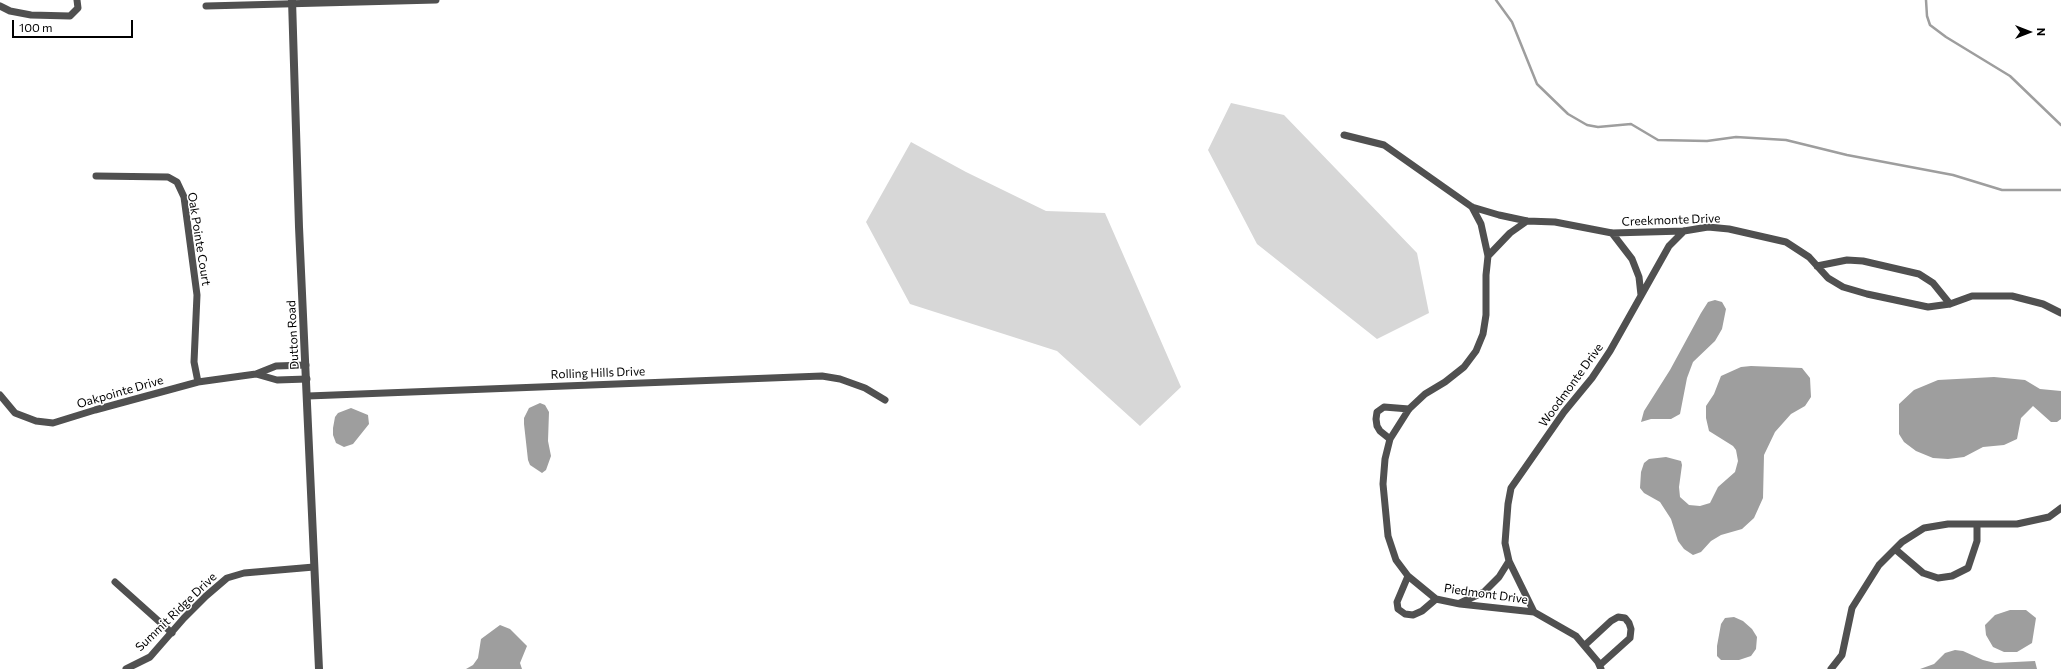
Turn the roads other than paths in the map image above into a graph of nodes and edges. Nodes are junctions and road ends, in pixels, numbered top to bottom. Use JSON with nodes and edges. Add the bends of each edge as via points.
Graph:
{"nodes":[{"id":1,"x":77,"y":0,"type":"edge"},
{"id":2,"x":436,"y":0,"type":"edge"},
{"id":3,"x":292,"y":2,"type":"edge"},
{"id":4,"x":0,"y":6,"type":"edge"},
{"id":5,"x":206,"y":6,"type":"dead end"},
{"id":6,"x":1344,"y":135,"type":"dead end"},
{"id":7,"x":96,"y":176,"type":"dead end"},
{"id":8,"x":1472,"y":207,"type":"junction"},
{"id":9,"x":1527,"y":221,"type":"junction"},
{"id":10,"x":1684,"y":231,"type":"junction"},
{"id":11,"x":1612,"y":233,"type":"junction"},
{"id":12,"x":1488,"y":256,"type":"junction"},
{"id":13,"x":1817,"y":266,"type":"junction"},
{"id":14,"x":1642,"y":295,"type":"junction"},
{"id":15,"x":1950,"y":304,"type":"junction"},
{"id":16,"x":2061,"y":313,"type":"edge"},
{"id":17,"x":306,"y":364,"type":"junction"},
{"id":18,"x":276,"y":366,"type":"junction"},
{"id":19,"x":256,"y":374,"type":"junction"},
{"id":20,"x":307,"y":379,"type":"junction"},
{"id":21,"x":276,"y":380,"type":"junction"},
{"id":22,"x":198,"y":382,"type":"junction"},
{"id":23,"x":0,"y":395,"type":"edge"},
{"id":24,"x":308,"y":396,"type":"junction"},
{"id":25,"x":885,"y":400,"type":"dead end"},
{"id":26,"x":1409,"y":409,"type":"junction"},
{"id":27,"x":1390,"y":439,"type":"junction"},
{"id":28,"x":2061,"y":508,"type":"edge"},
{"id":29,"x":1977,"y":524,"type":"junction"},
{"id":30,"x":1895,"y":549,"type":"junction"},
{"id":31,"x":1509,"y":561,"type":"junction"},
{"id":32,"x":314,"y":567,"type":"junction"},
{"id":33,"x":1408,"y":576,"type":"junction"},
{"id":34,"x":115,"y":582,"type":"dead end"},
{"id":35,"x":1436,"y":599,"type":"junction"},
{"id":36,"x":1460,"y":604,"type":"junction"},
{"id":37,"x":1534,"y":612,"type":"junction"},
{"id":38,"x":172,"y":633,"type":"junction"},
{"id":39,"x":1585,"y":646,"type":"junction"},
{"id":40,"x":1600,"y":667,"type":"edge"},
{"id":41,"x":126,"y":669,"type":"edge"},
{"id":42,"x":319,"y":669,"type":"edge"},
{"id":43,"x":1831,"y":669,"type":"edge"}],
"edges":[{"from":1,"to":4,"type":"street","via":[[78,8],[70,16],[32,15],[10,11]]},
{"from":2,"to":3,"type":"street"},
{"from":3,"to":5,"type":"street"},
{"from":3,"to":17,"type":"street","name":"Dutton Road"},
{"from":6,"to":8,"type":"street","name":"Creekmonte Drive","via":[[1384,145]]},
{"from":7,"to":22,"type":"street","name":"Oak Pointe Court","via":[[168,177],[177,182],[184,197],[197,295],[194,362]]},
{"from":8,"to":9,"type":"street","name":"Creekmonte Drive"},
{"from":8,"to":12,"type":"street","name":"Piedmont Drive","via":[[1481,224]]},
{"from":9,"to":11,"type":"street","name":"Creekmonte Drive","via":[[1555,222]]},
{"from":9,"to":12,"type":"street","via":[[1510,233]]},
{"from":10,"to":11,"type":"street","name":"Creekmonte Drive"},
{"from":10,"to":13,"type":"street","name":"Creekmonte Drive","via":[[1719,228],[1786,242],[1800,250]]},
{"from":10,"to":14,"type":"street","name":"Woodmonte Drive","via":[[1669,246]]},
{"from":11,"to":14,"type":"street","name":"Creekmonte Drive","via":[[1632,259]]},
{"from":12,"to":26,"type":"street","name":"Piedmont Drive","via":[[1486,315],[1483,334],[1476,351],[1464,367],[1425,394]]},
{"from":13,"to":15,"type":"street","name":"Creekmonte Drive","via":[[1828,278],[1843,287],[1867,294],[1928,307]]},
{"from":13,"to":15,"type":"street","via":[[1847,260],[1863,261],[1919,274],[1933,283]]},
{"from":14,"to":31,"type":"street","name":"Woodmonte Drive","via":[[1592,378],[1564,412],[1511,488],[1505,543]]},
{"from":15,"to":16,"type":"street","name":"Creekmonte Drive","via":[[1972,296],[2012,296],[2043,304]]},
{"from":17,"to":18,"type":"street","name":"Oakpointe Drive"},
{"from":17,"to":20,"type":"street","name":"Dutton Road"},
{"from":18,"to":19,"type":"street","name":"Oakpointe Drive"},
{"from":18,"to":21,"type":"street"},
{"from":19,"to":21,"type":"street","name":"Oakpointe Drive"},
{"from":19,"to":22,"type":"street","name":"Oakpointe Drive"},
{"from":20,"to":21,"type":"street","name":"Oakpointe Drive"},
{"from":20,"to":24,"type":"street","name":"Dutton Road"},
{"from":22,"to":23,"type":"street","name":"Oakpointe Drive","via":[[53,423],[36,422],[15,413]]},
{"from":24,"to":25,"type":"street","name":"Rolling Hills Drive","via":[[822,376],[865,388]]},
{"from":24,"to":32,"type":"street","name":"Dutton Road"},
{"from":26,"to":27,"type":"street","name":"Piedmont Drive"},
{"from":26,"to":27,"type":"street","via":[[1384,407],[1378,412],[1377,426]]},
{"from":27,"to":33,"type":"street","name":"Piedmont Drive","via":[[1383,484],[1388,536],[1396,560]]},
{"from":28,"to":29,"type":"street","via":[[2049,517],[2018,524]]},
{"from":29,"to":30,"type":"street","via":[[1948,524],[1924,528]]},
{"from":29,"to":30,"type":"street","via":[[1977,541],[1968,568],[1952,576],[1938,578],[1923,573]]},
{"from":30,"to":43,"type":"street","via":[[1879,565],[1852,608],[1842,655]]},
{"from":31,"to":36,"type":"street","via":[[1499,577],[1484,592]]},
{"from":31,"to":37,"type":"street","name":"Woodmonte Drive"},
{"from":32,"to":38,"type":"street","name":"Summit Ridge Drive","via":[[244,573],[227,578],[206,596]]},
{"from":32,"to":42,"type":"street","name":"Dutton Road"},
{"from":33,"to":35,"type":"street","name":"Piedmont Drive"},
{"from":33,"to":35,"type":"street","name":"Piedmont Drive","via":[[1397,602],[1398,608],[1405,614],[1413,615],[1422,611]]},
{"from":34,"to":38,"type":"street"},
{"from":35,"to":36,"type":"street","name":"Piedmont Drive"},
{"from":36,"to":37,"type":"street","name":"Piedmont Drive"},
{"from":37,"to":39,"type":"street","via":[[1565,629]]},
{"from":38,"to":41,"type":"street","name":"Summit Ridge Drive","via":[[150,657]]},
{"from":39,"to":40,"type":"street"},
{"from":39,"to":40,"type":"street","via":[[1618,617],[1625,618],[1629,623],[1630,638]]}]}
